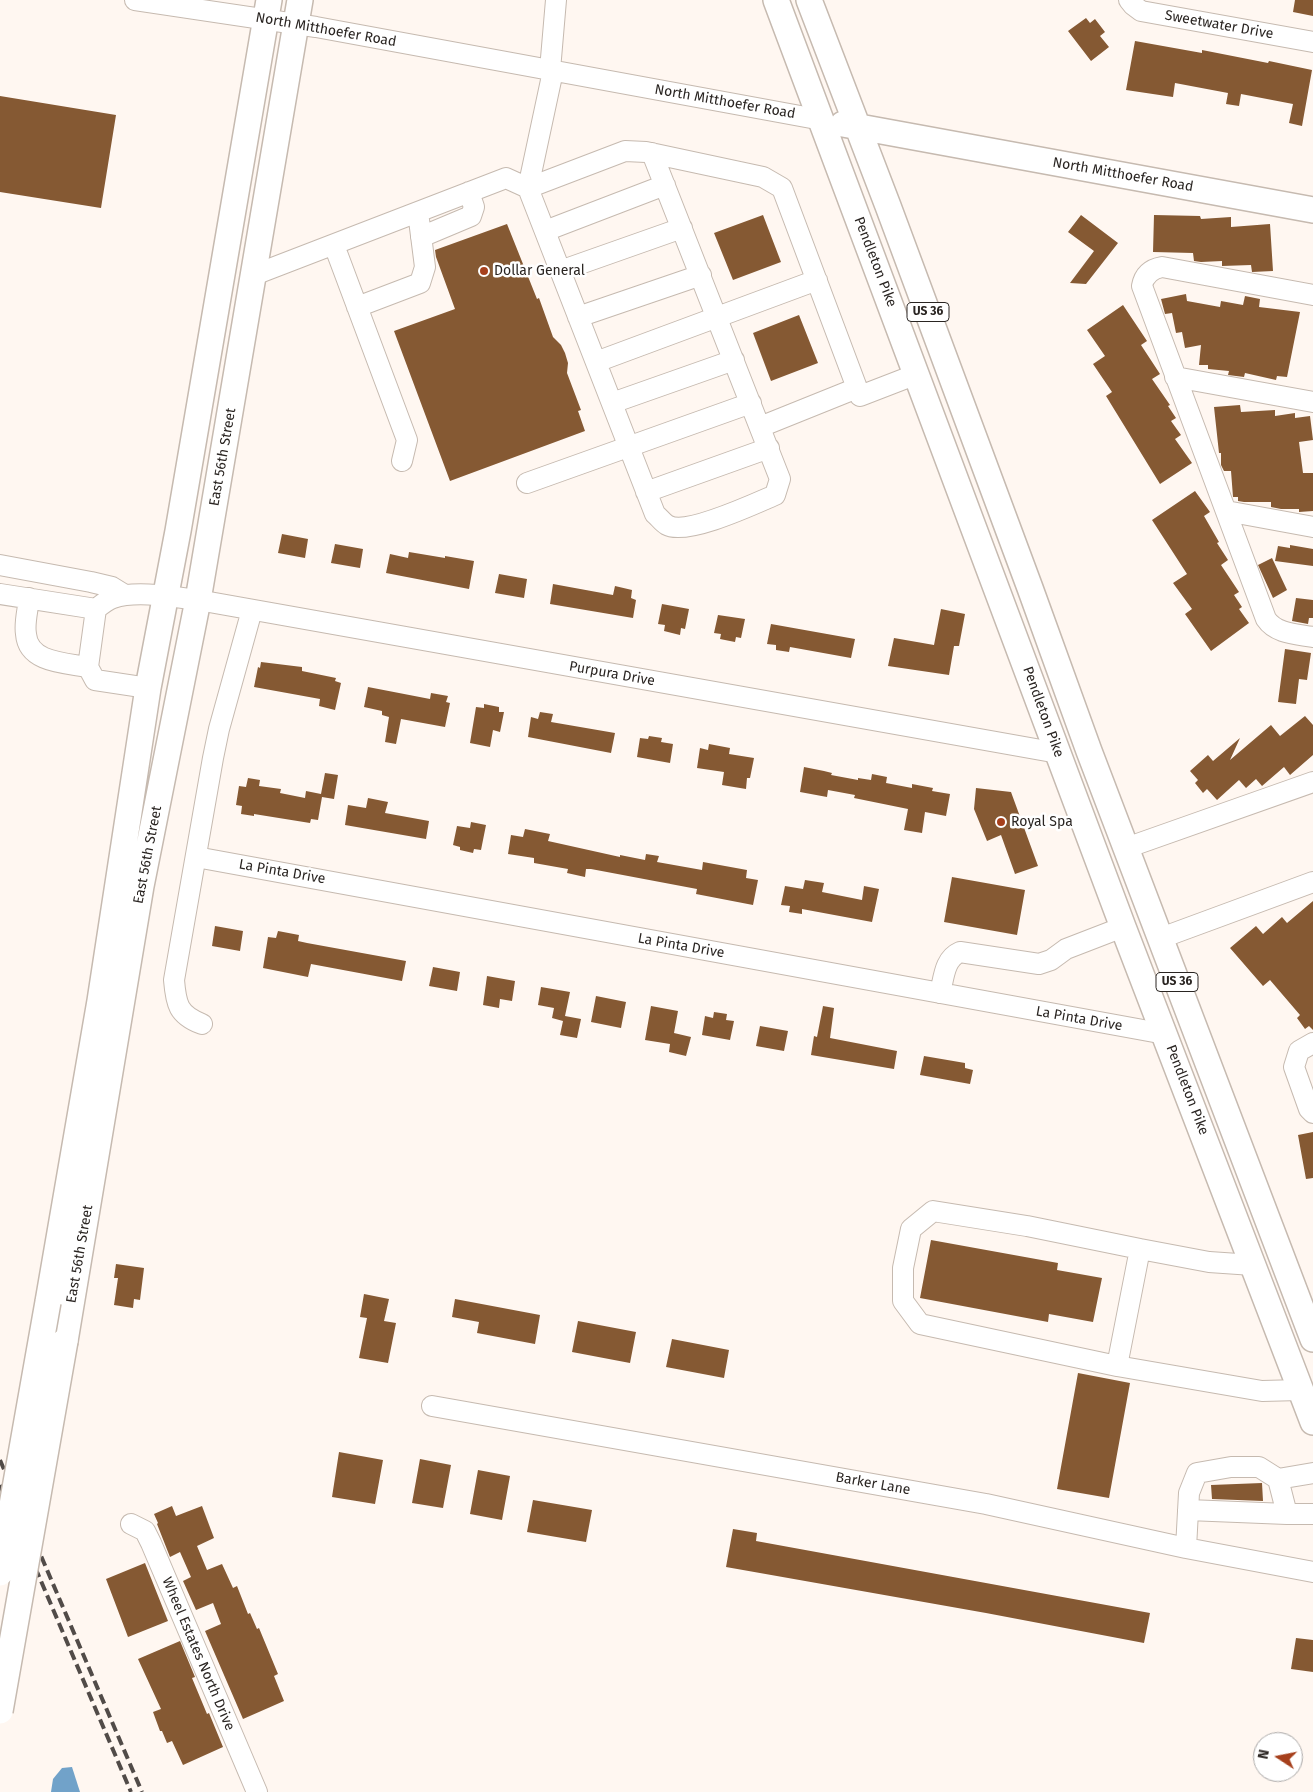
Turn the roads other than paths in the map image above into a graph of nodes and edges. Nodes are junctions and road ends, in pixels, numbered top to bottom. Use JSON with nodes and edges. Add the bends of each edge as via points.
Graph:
{"nodes":[{"id":1,"x":136,"y":0,"type":"edge"},
{"id":2,"x":556,"y":0,"type":"edge"},
{"id":3,"x":776,"y":0,"type":"edge"},
{"id":4,"x":809,"y":0,"type":"edge"},
{"id":5,"x":1129,"y":0,"type":"edge"},
{"id":6,"x":160,"y":2,"type":"edge"},
{"id":7,"x":267,"y":9,"type":"edge"},
{"id":8,"x":298,"y":12,"type":"edge"},
{"id":9,"x":1313,"y":42,"type":"edge"},
{"id":10,"x":551,"y":70,"type":"junction"},
{"id":11,"x":822,"y":120,"type":"junction"},
{"id":12,"x":857,"y":126,"type":"junction"},
{"id":13,"x":652,"y":153,"type":"junction"},
{"id":14,"x":665,"y":185,"type":"junction"},
{"id":15,"x":528,"y":188,"type":"junction"},
{"id":16,"x":469,"y":192,"type":"junction"},
{"id":17,"x":1313,"y":210,"type":"edge"},
{"id":18,"x":418,"y":212,"type":"junction"},
{"id":19,"x":682,"y":228,"type":"junction"},
{"id":20,"x":545,"y":231,"type":"junction"},
{"id":21,"x":422,"y":237,"type":"junction"},
{"id":22,"x":334,"y":244,"type":"junction"},
{"id":23,"x":560,"y":271,"type":"junction"},
{"id":24,"x":254,"y":275,"type":"junction"},
{"id":25,"x":701,"y":275,"type":"junction"},
{"id":26,"x":817,"y":280,"type":"junction"},
{"id":27,"x":1313,"y":294,"type":"edge"},
{"id":28,"x":357,"y":307,"type":"junction"},
{"id":29,"x":578,"y":317,"type":"junction"},
{"id":30,"x":717,"y":318,"type":"junction"},
{"id":31,"x":734,"y":360,"type":"junction"},
{"id":32,"x":596,"y":362,"type":"junction"},
{"id":33,"x":917,"y":374,"type":"junction"},
{"id":34,"x":1175,"y":377,"type":"junction"},
{"id":35,"x":857,"y":388,"type":"junction"},
{"id":36,"x":1313,"y":402,"type":"edge"},
{"id":37,"x":612,"y":403,"type":"junction"},
{"id":38,"x":751,"y":403,"type":"junction"},
{"id":39,"x":760,"y":427,"type":"junction"},
{"id":40,"x":628,"y":446,"type":"junction"},
{"id":41,"x":769,"y":448,"type":"junction"},
{"id":42,"x":402,"y":461,"type":"dead end"},
{"id":43,"x":527,"y":483,"type":"dead end"},
{"id":44,"x":646,"y":492,"type":"junction"},
{"id":45,"x":1226,"y":511,"type":"junction"},
{"id":46,"x":1313,"y":527,"type":"edge"},
{"id":47,"x":0,"y":565,"type":"edge"},
{"id":48,"x":0,"y":594,"type":"edge"},
{"id":49,"x":125,"y":595,"type":"junction"},
{"id":50,"x":166,"y":595,"type":"junction"},
{"id":51,"x":29,"y":598,"type":"junction"},
{"id":52,"x":198,"y":600,"type":"junction"},
{"id":53,"x":96,"y":609,"type":"junction"},
{"id":54,"x":252,"y":610,"type":"junction"},
{"id":55,"x":1313,"y":637,"type":"edge"},
{"id":56,"x":88,"y":666,"type":"junction"},
{"id":57,"x":148,"y":688,"type":"junction"},
{"id":58,"x":1058,"y":753,"type":"junction"},
{"id":59,"x":1313,"y":782,"type":"edge"},
{"id":60,"x":1126,"y":848,"type":"junction"},
{"id":61,"x":196,"y":857,"type":"junction"},
{"id":62,"x":1313,"y":882,"type":"edge"},
{"id":63,"x":1123,"y":927,"type":"junction"},
{"id":64,"x":1161,"y":938,"type":"junction"},
{"id":65,"x":940,"y":993,"type":"junction"},
{"id":66,"x":202,"y":1024,"type":"dead end"},
{"id":67,"x":1165,"y":1034,"type":"junction"},
{"id":68,"x":1313,"y":1043,"type":"edge"},
{"id":69,"x":1313,"y":1113,"type":"edge"},
{"id":70,"x":1140,"y":1249,"type":"junction"},
{"id":71,"x":1253,"y":1265,"type":"junction"},
{"id":72,"x":1308,"y":1312,"type":"edge"},
{"id":73,"x":1313,"y":1339,"type":"edge"},
{"id":74,"x":1116,"y":1366,"type":"junction"},
{"id":75,"x":1300,"y":1390,"type":"junction"},
{"id":76,"x":432,"y":1406,"type":"dead end"},
{"id":77,"x":1313,"y":1422,"type":"edge"},
{"id":78,"x":1313,"y":1473,"type":"edge"},
{"id":79,"x":1278,"y":1479,"type":"junction"},
{"id":80,"x":1188,"y":1510,"type":"junction"},
{"id":81,"x":1287,"y":1514,"type":"junction"},
{"id":82,"x":1313,"y":1514,"type":"edge"},
{"id":83,"x":131,"y":1524,"type":"dead end"},
{"id":84,"x":1186,"y":1548,"type":"junction"},
{"id":85,"x":1313,"y":1572,"type":"edge"},
{"id":86,"x":0,"y":1573,"type":"edge"},
{"id":87,"x":0,"y":1711,"type":"edge"},
{"id":88,"x":257,"y":1792,"type":"edge"}],
"edges":[{"from":1,"to":6,"type":"street","name":"North Mitthoefer Road"},
{"from":2,"to":10,"type":"street"},
{"from":3,"to":11,"type":"main road","name":"Pendleton Pike","number":"US 36"},
{"from":4,"to":12,"type":"main road","name":"Pendleton Pike","number":"US 36"},
{"from":5,"to":9,"type":"street","name":"Sweetwater Drive","via":[[1141,11]]},
{"from":6,"to":7,"type":"street","name":"North Mitthoefer Road"},
{"from":7,"to":8,"type":"street","name":"North Mitthoefer Road"},
{"from":7,"to":50,"type":"main road","name":"East 56th Street"},
{"from":8,"to":10,"type":"street","name":"North Mitthoefer Road"},
{"from":8,"to":24,"type":"main road","name":"East 56th Street"},
{"from":10,"to":11,"type":"street","name":"North Mitthoefer Road"},
{"from":10,"to":15,"type":"street"},
{"from":11,"to":12,"type":"main road","name":"North Mitthoefer Road"},
{"from":11,"to":33,"type":"main road","name":"Pendleton Pike","number":"US 36"},
{"from":12,"to":17,"type":"main road","name":"North Mitthoefer Road"},
{"from":12,"to":60,"type":"main road","name":"Pendleton Pike","number":"US 36"},
{"from":13,"to":14,"type":"street"},
{"from":13,"to":15,"type":"street","via":[[625,150]]},
{"from":13,"to":26,"type":"street","via":[[763,177],[782,188]]},
{"from":14,"to":19,"type":"street"},
{"from":14,"to":20,"type":"street"},
{"from":15,"to":16,"type":"street","via":[[506,178]]},
{"from":15,"to":20,"type":"street"},
{"from":16,"to":18,"type":"street"},
{"from":16,"to":21,"type":"street","via":[[474,207],[471,216]]},
{"from":18,"to":21,"type":"street"},
{"from":18,"to":22,"type":"street"},
{"from":19,"to":23,"type":"street"},
{"from":19,"to":25,"type":"street"},
{"from":20,"to":23,"type":"street"},
{"from":21,"to":28,"type":"street","via":[[425,267],[420,283]]},
{"from":22,"to":24,"type":"street"},
{"from":22,"to":28,"type":"street"},
{"from":23,"to":29,"type":"street"},
{"from":24,"to":52,"type":"main road","name":"East 56th Street"},
{"from":25,"to":29,"type":"street"},
{"from":25,"to":30,"type":"street"},
{"from":26,"to":30,"type":"street"},
{"from":26,"to":35,"type":"street"},
{"from":27,"to":34,"type":"street","via":[[1165,268],[1154,269],[1144,278],[1142,290]]},
{"from":28,"to":42,"type":"street","via":[[406,440]]},
{"from":29,"to":32,"type":"street"},
{"from":30,"to":31,"type":"street"},
{"from":30,"to":32,"type":"street"},
{"from":31,"to":37,"type":"street"},
{"from":31,"to":38,"type":"street"},
{"from":32,"to":37,"type":"street"},
{"from":33,"to":35,"type":"street","via":[[860,396]]},
{"from":33,"to":58,"type":"main road","name":"Pendleton Pike","number":"US 36"},
{"from":34,"to":36,"type":"street"},
{"from":34,"to":45,"type":"street"},
{"from":35,"to":39,"type":"street"},
{"from":37,"to":40,"type":"street"},
{"from":38,"to":39,"type":"street"},
{"from":38,"to":40,"type":"street"},
{"from":39,"to":41,"type":"street"},
{"from":40,"to":43,"type":"street"},
{"from":40,"to":44,"type":"street"},
{"from":41,"to":44,"type":"street"},
{"from":41,"to":44,"type":"street","via":[[780,479],[775,495],[704,523],[680,528],[667,525],[655,514]]},
{"from":45,"to":46,"type":"street"},
{"from":45,"to":55,"type":"street","via":[[1268,622],[1280,631]]},
{"from":47,"to":49,"type":"street","via":[[112,587]]},
{"from":48,"to":51,"type":"street"},
{"from":49,"to":50,"type":"street","name":"Purpura Drive"},
{"from":49,"to":53,"type":"street","via":[[111,598]]},
{"from":50,"to":52,"type":"street","name":"Purpura Drive"},
{"from":50,"to":57,"type":"main road","name":"East 56th Street"},
{"from":51,"to":53,"type":"street"},
{"from":51,"to":56,"type":"street","via":[[26,635],[29,646],[46,659]]},
{"from":52,"to":54,"type":"street","name":"Purpura Drive"},
{"from":52,"to":87,"type":"main road","name":"East 56th Street","bridge":true,"via":[[141,886]]},
{"from":53,"to":56,"type":"street"},
{"from":54,"to":58,"type":"street","name":"Purpura Drive"},
{"from":54,"to":61,"type":"street","via":[[219,729]]},
{"from":56,"to":57,"type":"street","via":[[95,680]]},
{"from":57,"to":86,"type":"main road","name":"East 56th Street","bridge":true,"via":[[100,1001]]},
{"from":58,"to":63,"type":"main road","name":"Pendleton Pike"},
{"from":59,"to":60,"type":"street"},
{"from":60,"to":64,"type":"main road","name":"Pendleton Pike","number":"US 36"},
{"from":61,"to":65,"type":"street","name":"La Pinta Drive"},
{"from":61,"to":66,"type":"street","via":[[174,980],[179,1008]]},
{"from":62,"to":64,"type":"street"},
{"from":63,"to":65,"type":"street","via":[[1066,949],[1051,960],[1038,964],[960,952],[949,961]]},
{"from":63,"to":67,"type":"main road","name":"Pendleton Pike"},
{"from":64,"to":72,"type":"main road","name":"Pendleton Pike","number":"US 36"},
{"from":65,"to":67,"type":"street","name":"La Pinta Drive"},
{"from":67,"to":71,"type":"main road","name":"Pendleton Pike"},
{"from":68,"to":69,"type":"street","via":[[1299,1052],[1294,1067]]},
{"from":70,"to":71,"type":"street","via":[[1209,1262]]},
{"from":70,"to":74,"type":"street"},
{"from":70,"to":74,"type":"street","via":[[933,1211],[911,1230],[909,1239],[903,1301],[920,1324]]},
{"from":71,"to":75,"type":"main road","name":"Pendleton Pike"},
{"from":72,"to":73,"type":"main road","name":"Pendleton Pike","number":"US 36"},
{"from":74,"to":75,"type":"street","via":[[1262,1392]]},
{"from":75,"to":77,"type":"main road","name":"Pendleton Pike"},
{"from":76,"to":84,"type":"street","name":"Barker Lane","via":[[986,1504]]},
{"from":78,"to":79,"type":"street"},
{"from":79,"to":80,"type":"street","via":[[1259,1467],[1231,1466],[1197,1473],[1189,1493]]},
{"from":79,"to":81,"type":"street"},
{"from":80,"to":81,"type":"street"},
{"from":80,"to":84,"type":"street"},
{"from":81,"to":82,"type":"street"},
{"from":83,"to":88,"type":"street","name":"Wheel Estates North Drive","via":[[142,1529],[148,1537]]},
{"from":84,"to":85,"type":"street","name":"Barker Lane"}]}
